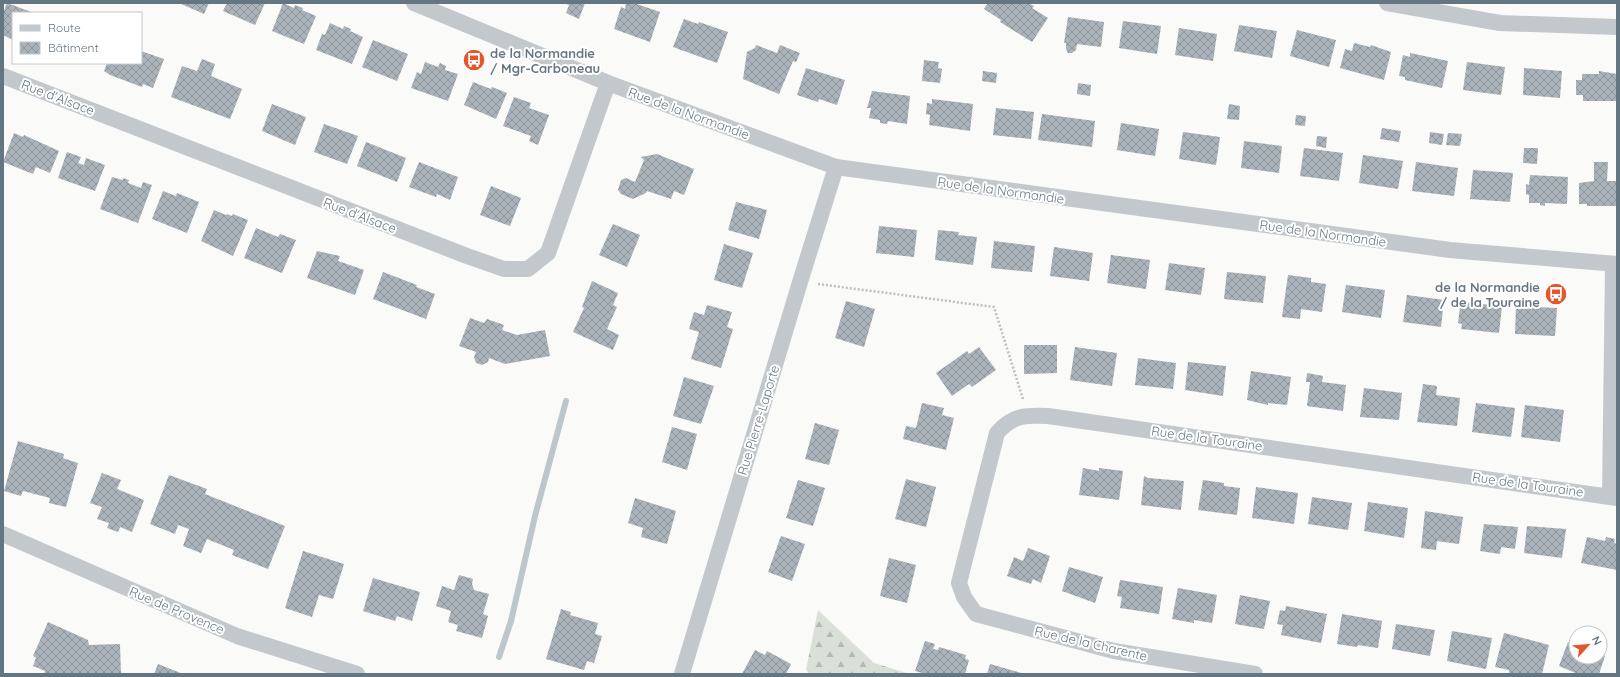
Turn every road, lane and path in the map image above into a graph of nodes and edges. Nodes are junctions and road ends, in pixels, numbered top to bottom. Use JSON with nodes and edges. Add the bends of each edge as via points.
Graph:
{"nodes":[{"id":1,"x":414,"y":3,"type":"edge"},
{"id":2,"x":1387,"y":3,"type":"edge"},
{"id":3,"x":434,"y":7,"type":"edge"},
{"id":4,"x":1617,"y":26,"type":"edge"},
{"id":5,"x":3,"y":76,"type":"edge"},
{"id":6,"x":608,"y":83,"type":"junction"},
{"id":7,"x":836,"y":167,"type":"junction"},
{"id":8,"x":1615,"y":264,"type":"edge"},
{"id":9,"x":800,"y":282,"type":"junction"},
{"id":10,"x":1028,"y":415,"type":"junction"},
{"id":11,"x":1614,"y":497,"type":"edge"},
{"id":12,"x":3,"y":534,"type":"edge"},
{"id":13,"x":976,"y":614,"type":"joint"},
{"id":14,"x":356,"y":674,"type":"edge"},
{"id":15,"x":682,"y":674,"type":"edge"},
{"id":16,"x":1255,"y":674,"type":"edge"}],
"edges":[{"from":1,"to":3,"type":"street","name":"Rue de la Normandie"},
{"from":2,"to":4,"type":"street","via":[[1500,23]]},
{"from":3,"to":6,"type":"street","name":"Rue de la Normandie"},
{"from":5,"to":6,"type":"street","name":"Rue d'Alsace","via":[[504,269],[528,269],[548,253]]},
{"from":6,"to":7,"type":"street","name":"Rue de la Normandie"},
{"from":7,"to":8,"type":"street","name":"Rue de la Normandie","via":[[1450,250]]},
{"from":7,"to":9,"type":"street","name":"Rue Pierre-Laporte"},
{"from":8,"to":11,"type":"street","name":"Rue de la Touraine"},
{"from":9,"to":10,"type":"path","via":[[994,308]]},
{"from":9,"to":15,"type":"street","name":"Rue Pierre-Laporte"},
{"from":10,"to":11,"type":"street","name":"Rue de la Touraine"},
{"from":10,"to":13,"type":"street","name":"Rue de la Touraine","via":[[1005,424],[997,433],[960,583],[964,597]]},
{"from":12,"to":14,"type":"street","name":"Rue de Provence","via":[[237,636]]},
{"from":13,"to":16,"type":"street","name":"Rue de la Charente","via":[[1114,651]]}]}
